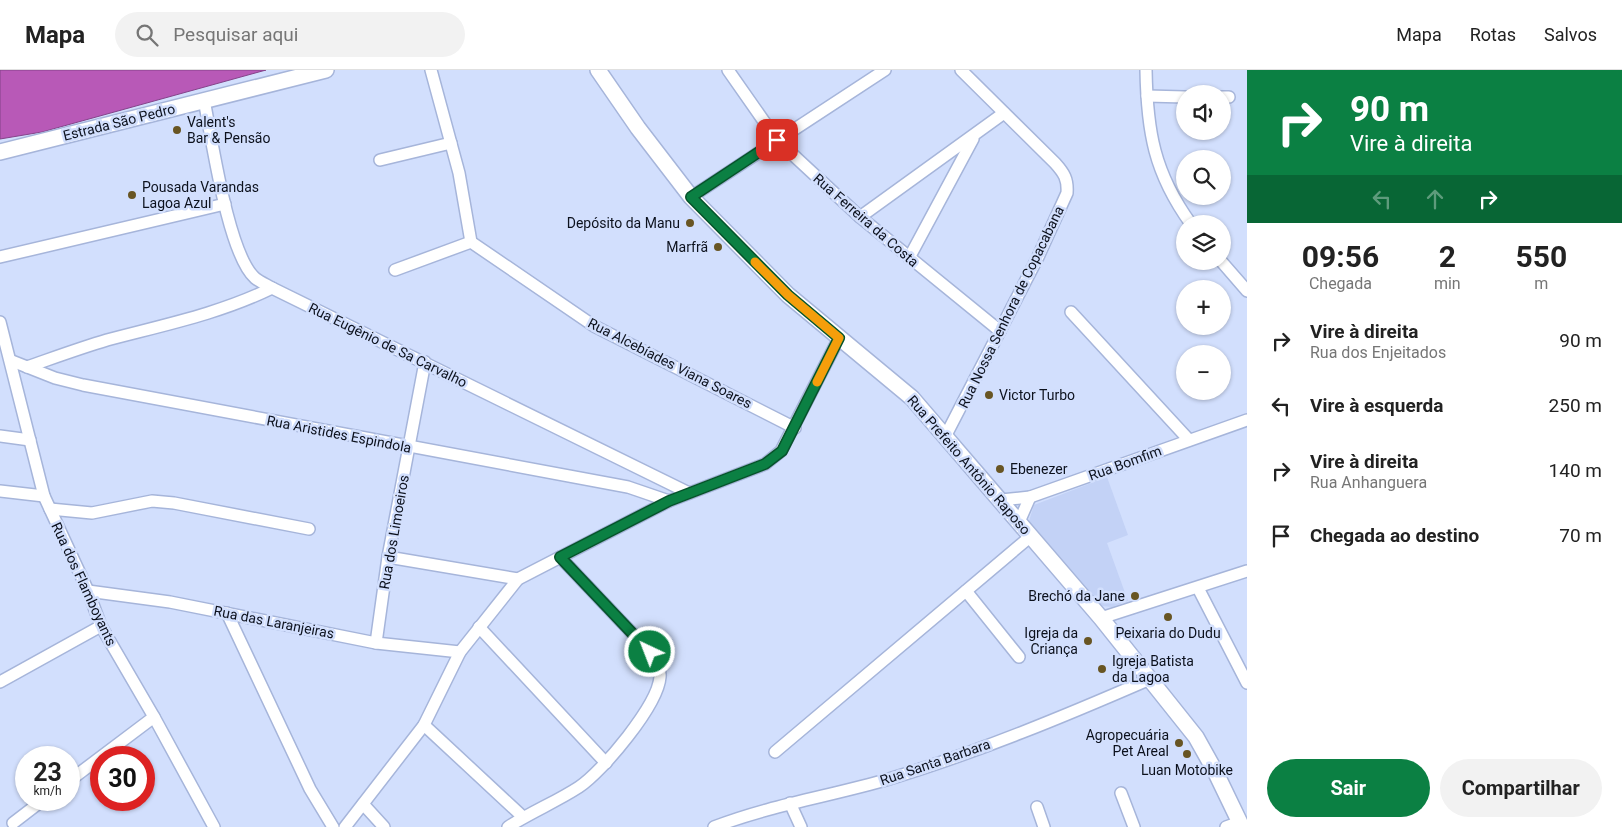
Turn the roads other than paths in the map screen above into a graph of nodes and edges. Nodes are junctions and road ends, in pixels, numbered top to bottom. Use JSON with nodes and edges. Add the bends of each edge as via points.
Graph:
{"nodes":[{"id":1,"x":326,"y":70,"type":"edge"},
{"id":2,"x":431,"y":70,"type":"edge"},
{"id":3,"x":598,"y":70,"type":"edge"},
{"id":4,"x":728,"y":70,"type":"edge"},
{"id":5,"x":885,"y":70,"type":"edge"},
{"id":6,"x":961,"y":70,"type":"edge"},
{"id":7,"x":1145,"y":70,"type":"edge"},
{"id":8,"x":1147,"y":96,"type":"junction"},
{"id":9,"x":1176,"y":97,"type":"edge"},
{"id":10,"x":204,"y":100,"type":"junction"},
{"id":11,"x":1004,"y":113,"type":"junction"},
{"id":12,"x":974,"y":136,"type":"junction"},
{"id":13,"x":777,"y":140,"type":"junction"},
{"id":14,"x":451,"y":142,"type":"junction"},
{"id":15,"x":0,"y":152,"type":"edge"},
{"id":16,"x":380,"y":160,"type":"dead end"},
{"id":17,"x":691,"y":197,"type":"junction"},
{"id":18,"x":225,"y":204,"type":"junction"},
{"id":19,"x":1185,"y":215,"type":"edge"},
{"id":20,"x":860,"y":217,"type":"junction"},
{"id":21,"x":471,"y":242,"type":"junction"},
{"id":22,"x":0,"y":257,"type":"edge"},
{"id":23,"x":909,"y":258,"type":"junction"},
{"id":24,"x":395,"y":270,"type":"dead end"},
{"id":25,"x":1229,"y":270,"type":"edge"},
{"id":26,"x":272,"y":288,"type":"junction"},
{"id":27,"x":1247,"y":291,"type":"edge"},
{"id":28,"x":1071,"y":312,"type":"dead end"},
{"id":29,"x":0,"y":322,"type":"edge"},
{"id":30,"x":1000,"y":331,"type":"junction"},
{"id":31,"x":839,"y":338,"type":"junction"},
{"id":32,"x":12,"y":361,"type":"junction"},
{"id":33,"x":425,"y":362,"type":"junction"},
{"id":34,"x":27,"y":366,"type":"junction"},
{"id":35,"x":1247,"y":420,"type":"edge"},
{"id":36,"x":795,"y":428,"type":"junction"},
{"id":37,"x":946,"y":435,"type":"junction"},
{"id":38,"x":0,"y":436,"type":"edge"},
{"id":39,"x":30,"y":440,"type":"junction"},
{"id":40,"x":1189,"y":440,"type":"junction"},
{"id":41,"x":409,"y":448,"type":"junction"},
{"id":42,"x":0,"y":491,"type":"edge"},
{"id":43,"x":688,"y":494,"type":"junction"},
{"id":44,"x":44,"y":496,"type":"junction"},
{"id":45,"x":1030,"y":497,"type":"junction"},
{"id":46,"x":1001,"y":500,"type":"junction"},
{"id":47,"x":669,"y":501,"type":"junction"},
{"id":48,"x":50,"y":510,"type":"junction"},
{"id":49,"x":1019,"y":522,"type":"junction"},
{"id":50,"x":309,"y":529,"type":"dead end"},
{"id":51,"x":1031,"y":536,"type":"junction"},
{"id":52,"x":388,"y":557,"type":"junction"},
{"id":53,"x":560,"y":557,"type":"junction"},
{"id":54,"x":1247,"y":571,"type":"edge"},
{"id":55,"x":518,"y":579,"type":"junction"},
{"id":56,"x":1198,"y":588,"type":"junction"},
{"id":57,"x":88,"y":591,"type":"junction"},
{"id":58,"x":966,"y":591,"type":"junction"},
{"id":59,"x":226,"y":613,"type":"junction"},
{"id":60,"x":1102,"y":618,"type":"junction"},
{"id":61,"x":100,"y":626,"type":"junction"},
{"id":62,"x":479,"y":627,"type":"junction"},
{"id":63,"x":376,"y":643,"type":"junction"},
{"id":64,"x":460,"y":652,"type":"junction"},
{"id":65,"x":1019,"y":657,"type":"dead end"},
{"id":66,"x":1150,"y":679,"type":"junction"},
{"id":67,"x":0,"y":682,"type":"edge"},
{"id":68,"x":1247,"y":683,"type":"edge"},
{"id":69,"x":154,"y":717,"type":"junction"},
{"id":70,"x":424,"y":725,"type":"junction"},
{"id":71,"x":775,"y":752,"type":"dead end"},
{"id":72,"x":606,"y":763,"type":"junction"},
{"id":73,"x":80,"y":773,"type":"edge"},
{"id":74,"x":1121,"y":793,"type":"dead end"},
{"id":75,"x":790,"y":803,"type":"junction"},
{"id":76,"x":363,"y":804,"type":"junction"},
{"id":77,"x":1037,"y":807,"type":"dead end"},
{"id":78,"x":29,"y":811,"type":"edge"},
{"id":79,"x":523,"y":818,"type":"junction"},
{"id":80,"x":13,"y":823,"type":"dead end"},
{"id":81,"x":1236,"y":825,"type":"edge"},
{"id":82,"x":214,"y":827,"type":"edge"},
{"id":83,"x":333,"y":827,"type":"edge"},
{"id":84,"x":345,"y":827,"type":"edge"},
{"id":85,"x":384,"y":827,"type":"edge"},
{"id":86,"x":508,"y":827,"type":"edge"},
{"id":87,"x":714,"y":827,"type":"edge"},
{"id":88,"x":801,"y":827,"type":"edge"},
{"id":89,"x":1044,"y":827,"type":"edge"},
{"id":90,"x":1134,"y":827,"type":"edge"}],
"edges":[{"from":1,"to":10,"type":"street","name":"Estrada São Pedro"},
{"from":2,"to":14,"type":"street"},
{"from":3,"to":17,"type":"street","name":"Rua Prefeito Antônio Raposo"},
{"from":4,"to":13,"type":"street","name":"Rua Ferreira da Costa"},
{"from":5,"to":13,"type":"street"},
{"from":6,"to":11,"type":"street","name":"Rua Nossa Senhora de Copacabana"},
{"from":7,"to":8,"type":"street"},
{"from":8,"to":9,"type":"street"},
{"from":8,"to":19,"type":"street","via":[[1154,152]]},
{"from":10,"to":15,"type":"street","name":"Estrada São Pedro"},
{"from":10,"to":18,"type":"street","name":"Rua Eugênio de Sa Carvalho"},
{"from":11,"to":12,"type":"street"},
{"from":11,"to":30,"type":"street","name":"Rua Nossa Senhora de Copacabana","via":[[1055,163],[1068,183],[1067,193],[1038,257]]},
{"from":12,"to":20,"type":"street"},
{"from":12,"to":23,"type":"street"},
{"from":13,"to":17,"type":"street"},
{"from":13,"to":20,"type":"street","name":"Rua Ferreira da Costa"},
{"from":14,"to":16,"type":"street"},
{"from":14,"to":21,"type":"street"},
{"from":17,"to":31,"type":"street","name":"Rua Prefeito Antônio Raposo","via":[[788,295]]},
{"from":18,"to":22,"type":"street"},
{"from":18,"to":26,"type":"street","name":"Rua Eugênio de Sa Carvalho","via":[[244,262],[255,278]]},
{"from":20,"to":23,"type":"street","name":"Rua Ferreira da Costa"},
{"from":21,"to":24,"type":"street"},
{"from":21,"to":36,"type":"street","name":"Rua Alcebíades Viana Soares","via":[[594,326]]},
{"from":23,"to":30,"type":"street","name":"Rua Ferreira da Costa"},
{"from":25,"to":27,"type":"street"},
{"from":26,"to":33,"type":"street","name":"Rua Eugênio de Sa Carvalho"},
{"from":26,"to":34,"type":"street","via":[[213,312]]},
{"from":28,"to":40,"type":"street"},
{"from":29,"to":32,"type":"street","name":"Rua dos Flamboyants"},
{"from":30,"to":37,"type":"street","name":"Rua Nossa Senhora de Copacabana"},
{"from":31,"to":36,"type":"street"},
{"from":31,"to":37,"type":"street","name":"Rua Prefeito Antônio Raposo","via":[[912,398]]},
{"from":32,"to":34,"type":"street","name":"Rua Aristides Espindola"},
{"from":32,"to":39,"type":"street","name":"Rua dos Flamboyants"},
{"from":33,"to":41,"type":"street","name":"Rua dos Limoeiros"},
{"from":33,"to":43,"type":"street","name":"Rua Eugênio de Sa Carvalho"},
{"from":34,"to":41,"type":"street","name":"Rua Aristides Espindola","via":[[83,385]]},
{"from":35,"to":40,"type":"street","name":"Rua Bomfim"},
{"from":36,"to":43,"type":"street","via":[[782,451],[765,464]]},
{"from":37,"to":46,"type":"street","name":"Rua Prefeito Antônio Raposo"},
{"from":38,"to":39,"type":"street"},
{"from":39,"to":44,"type":"street","name":"Rua dos Flamboyants"},
{"from":40,"to":45,"type":"street","name":"Rua Bomfim"},
{"from":41,"to":47,"type":"street","name":"Rua Aristides Espindola","via":[[628,487]]},
{"from":41,"to":52,"type":"street","name":"Rua dos Limoeiros"},
{"from":42,"to":44,"type":"street"},
{"from":43,"to":47,"type":"street"},
{"from":44,"to":48,"type":"street","name":"Rua dos Flamboyants"},
{"from":45,"to":46,"type":"street","name":"Rua Bomfim"},
{"from":45,"to":49,"type":"street"},
{"from":46,"to":49,"type":"street","name":"Rua Prefeito Antônio Raposo"},
{"from":47,"to":53,"type":"street"},
{"from":48,"to":50,"type":"street","via":[[92,513],[159,502]]},
{"from":48,"to":57,"type":"street","name":"Rua dos Flamboyants"},
{"from":49,"to":51,"type":"street","name":"Rua Prefeito Antônio Raposo"},
{"from":51,"to":58,"type":"street"},
{"from":51,"to":60,"type":"street","name":"Rua Prefeito Antônio Raposo"},
{"from":52,"to":55,"type":"street"},
{"from":52,"to":63,"type":"street","name":"Rua dos Limoeiros"},
{"from":53,"to":55,"type":"street"},
{"from":53,"to":72,"type":"street","via":[[658,664],[660,675],[656,693]]},
{"from":54,"to":56,"type":"street"},
{"from":55,"to":62,"type":"street"},
{"from":56,"to":60,"type":"street"},
{"from":56,"to":68,"type":"street"},
{"from":57,"to":59,"type":"street","name":"Rua das Laranjeiras"},
{"from":57,"to":61,"type":"street","name":"Rua dos Flamboyants"},
{"from":58,"to":65,"type":"street"},
{"from":58,"to":71,"type":"street"},
{"from":59,"to":63,"type":"street","name":"Rua das Laranjeiras"},
{"from":59,"to":83,"type":"street","via":[[310,789]]},
{"from":60,"to":66,"type":"street","name":"Rua Prefeito Antônio Raposo"},
{"from":61,"to":67,"type":"street"},
{"from":61,"to":69,"type":"street","name":"Rua dos Flamboyants"},
{"from":62,"to":64,"type":"street"},
{"from":62,"to":72,"type":"street"},
{"from":63,"to":64,"type":"street","name":"Rua das Laranjeiras"},
{"from":64,"to":70,"type":"street"},
{"from":66,"to":75,"type":"street","name":"Rua Santa Barbara","via":[[1063,716],[914,771]]},
{"from":66,"to":81,"type":"street","name":"Rua Prefeito Antônio Raposo","via":[[1196,737],[1215,771]]},
{"from":69,"to":73,"type":"street"},
{"from":69,"to":82,"type":"street","name":"Rua dos Flamboyants"},
{"from":70,"to":76,"type":"street"},
{"from":70,"to":79,"type":"street"},
{"from":72,"to":79,"type":"street","via":[[581,786]]},
{"from":74,"to":90,"type":"street"},
{"from":75,"to":87,"type":"street","name":"Rua Santa Barbara"},
{"from":75,"to":88,"type":"street"},
{"from":76,"to":84,"type":"street"},
{"from":76,"to":85,"type":"street"},
{"from":77,"to":89,"type":"street"},
{"from":78,"to":80,"type":"street"},
{"from":79,"to":86,"type":"street"}]}
